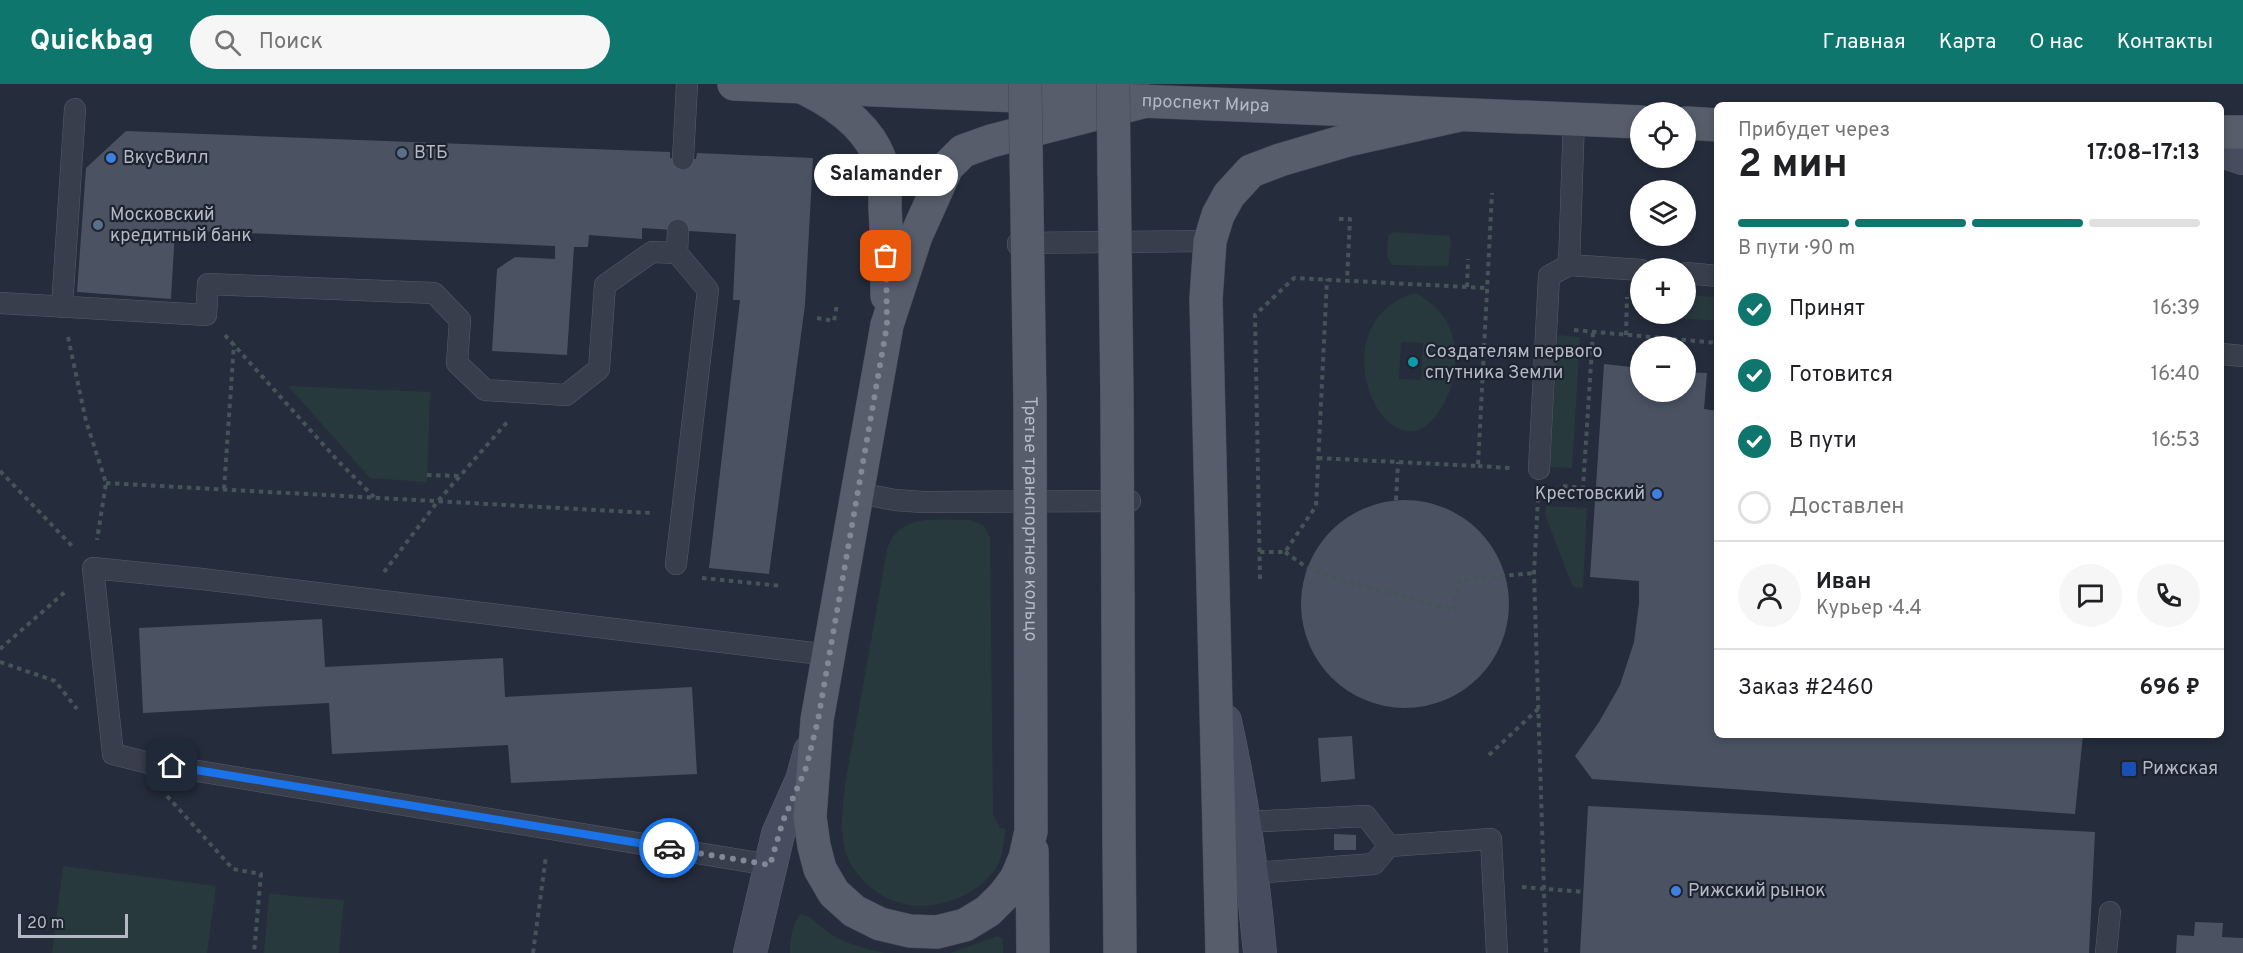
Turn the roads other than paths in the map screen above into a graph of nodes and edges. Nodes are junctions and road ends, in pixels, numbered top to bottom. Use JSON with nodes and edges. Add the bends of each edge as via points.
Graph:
{"nodes":[{"id":1,"x":687,"y":84,"type":"edge"},
{"id":2,"x":734,"y":84,"type":"edge"},
{"id":3,"x":1025,"y":84,"type":"edge"},
{"id":4,"x":1113,"y":84,"type":"edge"},
{"id":5,"x":802,"y":87,"type":"junction"},
{"id":6,"x":1146,"y":101,"type":"junction"},
{"id":7,"x":75,"y":110,"type":"dead end"},
{"id":8,"x":1461,"y":115,"type":"junction"},
{"id":9,"x":1574,"y":119,"type":"junction"},
{"id":10,"x":1630,"y":122,"type":"edge"},
{"id":11,"x":1696,"y":123,"type":"edge"},
{"id":12,"x":1714,"y":124,"type":"edge"},
{"id":13,"x":2224,"y":132,"type":"edge"},
{"id":14,"x":2243,"y":132,"type":"edge"},
{"id":15,"x":2224,"y":152,"type":"edge"},
{"id":16,"x":2243,"y":158,"type":"edge"},
{"id":17,"x":683,"y":159,"type":"dead end"},
{"id":18,"x":678,"y":230,"type":"dead end"},
{"id":19,"x":1210,"y":241,"type":"junction"},
{"id":20,"x":1129,"y":242,"type":"junction"},
{"id":21,"x":677,"y":253,"type":"junction"},
{"id":22,"x":1569,"y":265,"type":"junction"},
{"id":23,"x":1630,"y":270,"type":"edge"},
{"id":24,"x":1696,"y":274,"type":"edge"},
{"id":25,"x":1714,"y":276,"type":"edge"},
{"id":26,"x":0,"y":303,"type":"edge"},
{"id":27,"x":62,"y":307,"type":"junction"},
{"id":28,"x":887,"y":325,"type":"junction"},
{"id":29,"x":2224,"y":354,"type":"edge"},
{"id":30,"x":2243,"y":356,"type":"edge"},
{"id":31,"x":1539,"y":469,"type":"road end"},
{"id":32,"x":858,"y":493,"type":"junction"},
{"id":33,"x":1020,"y":502,"type":"junction"},
{"id":34,"x":676,"y":564,"type":"road end"},
{"id":35,"x":829,"y":655,"type":"junction"},
{"id":36,"x":1215,"y":673,"type":"junction"},
{"id":37,"x":818,"y":720,"type":"junction"},
{"id":38,"x":1245,"y":822,"type":"junction"},
{"id":39,"x":1031,"y":831,"type":"junction"},
{"id":40,"x":1389,"y":846,"type":"junction"},
{"id":41,"x":1252,"y":873,"type":"junction"},
{"id":42,"x":768,"y":875,"type":"junction"},
{"id":43,"x":2110,"y":912,"type":"dead end"},
{"id":44,"x":750,"y":953,"type":"edge"},
{"id":45,"x":772,"y":953,"type":"edge"},
{"id":46,"x":1033,"y":953,"type":"edge"},
{"id":47,"x":1120,"y":953,"type":"edge"},
{"id":48,"x":1222,"y":953,"type":"edge"},
{"id":49,"x":1260,"y":953,"type":"edge"},
{"id":50,"x":1497,"y":953,"type":"edge"},
{"id":51,"x":2106,"y":953,"type":"edge"}],
"edges":[{"from":1,"to":17,"type":"lane"},
{"from":2,"to":5,"type":"main road","name":"проспект Мира"},
{"from":3,"to":39,"type":"main road","name":"Третье транспортное кольцо","bridge":true},
{"from":4,"to":47,"type":"main road","bridge":true},
{"from":5,"to":6,"type":"main road","name":"проспект Мира"},
{"from":5,"to":28,"type":"main road","via":[[849,116],[873,146],[882,165]]},
{"from":6,"to":8,"type":"main road","name":"проспект Мира"},
{"from":6,"to":28,"type":"main road","via":[[963,151],[947,167],[931,199]]},
{"from":7,"to":27,"type":"lane"},
{"from":8,"to":9,"type":"main road","name":"проспект Мира"},
{"from":8,"to":19,"type":"main road","via":[[1348,140],[1251,171],[1229,195]]},
{"from":9,"to":10,"type":"main road","name":"проспект Мира"},
{"from":9,"to":22,"type":"lane"},
{"from":11,"to":12,"type":"main road"},
{"from":13,"to":14,"type":"main road"},
{"from":15,"to":16,"type":"main road"},
{"from":18,"to":21,"type":"lane"},
{"from":19,"to":20,"type":"lane"},
{"from":19,"to":36,"type":"main road","via":[[1206,299]]},
{"from":20,"to":33,"type":"lane","via":[[1018,243]]},
{"from":20,"to":33,"type":"lane","via":[[1131,501]]},
{"from":21,"to":27,"type":"lane","via":[[652,252],[605,285],[599,369],[566,395],[485,390],[457,363],[460,320],[434,293],[208,284],[206,315]]},
{"from":21,"to":34,"type":"lane","via":[[708,290]]},
{"from":22,"to":23,"type":"lane"},
{"from":22,"to":31,"type":"lane","via":[[1549,276]]},
{"from":24,"to":25,"type":"lane"},
{"from":26,"to":27,"type":"lane"},
{"from":28,"to":32,"type":"main road"},
{"from":29,"to":30,"type":"lane"},
{"from":32,"to":33,"type":"lane","via":[[923,502]]},
{"from":32,"to":35,"type":"main road"},
{"from":35,"to":37,"type":"main road"},
{"from":35,"to":42,"type":"lane","via":[[93,567],[113,754],[551,829]]},
{"from":36,"to":38,"type":"main road"},
{"from":36,"to":48,"type":"main road"},
{"from":37,"to":39,"type":"main road","via":[[810,818],[814,846],[820,869],[834,892],[854,911],[880,924],[910,931],[937,932],[965,925],[988,911],[1016,879]]},
{"from":37,"to":42,"type":"main road","via":[[806,768],[783,821]]},
{"from":38,"to":40,"type":"lane","via":[[1366,816]]},
{"from":38,"to":41,"type":"main road"},
{"from":39,"to":46,"type":"main road","name":"Третье транспортное кольцо"},
{"from":40,"to":41,"type":"lane","via":[[1374,864]]},
{"from":40,"to":50,"type":"lane","via":[[1491,839]]},
{"from":41,"to":49,"type":"main road"},
{"from":42,"to":44,"type":"main road"},
{"from":42,"to":45,"type":"main road","via":[[767,927]]},
{"from":43,"to":51,"type":"lane"}]}
